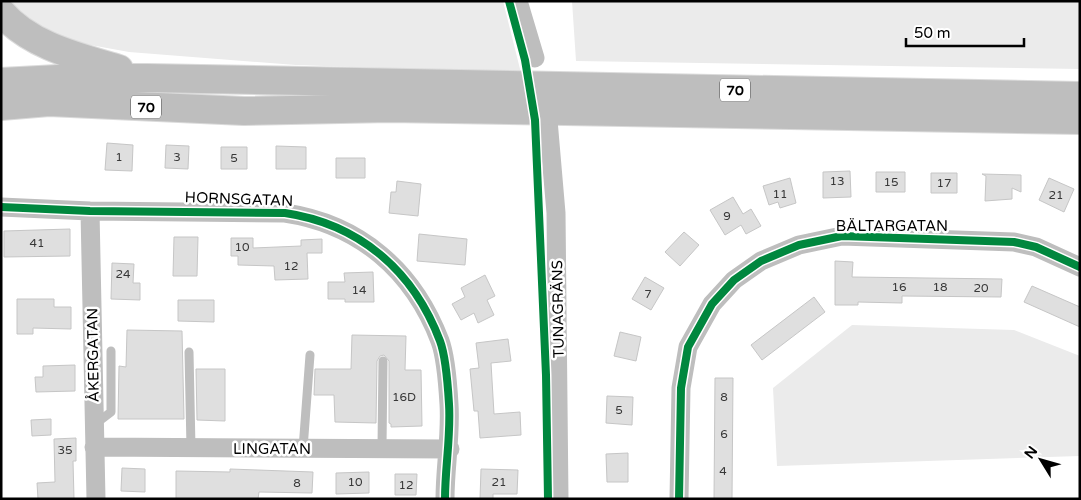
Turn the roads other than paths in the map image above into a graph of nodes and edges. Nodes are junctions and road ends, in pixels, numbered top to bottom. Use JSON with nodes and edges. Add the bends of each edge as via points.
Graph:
{"nodes":[{"id":1,"x":518,"y":1,"type":"edge"},
{"id":2,"x":1,"y":12,"type":"edge"},
{"id":3,"x":534,"y":58,"type":"dead end"},
{"id":4,"x":147,"y":78,"type":"junction"},
{"id":5,"x":1,"y":82,"type":"edge"},
{"id":6,"x":1080,"y":96,"type":"edge"},
{"id":7,"x":49,"y":102,"type":"junction"},
{"id":8,"x":1,"y":106,"type":"edge"},
{"id":9,"x":548,"y":120,"type":"dead end"},
{"id":10,"x":1080,"y":120,"type":"edge"},
{"id":11,"x":1,"y":122,"type":"edge"},
{"id":12,"x":1,"y":207,"type":"edge"},
{"id":13,"x":90,"y":211,"type":"junction"},
{"id":14,"x":1080,"y":267,"type":"edge"},
{"id":15,"x":111,"y":351,"type":"dead end"},
{"id":16,"x":189,"y":352,"type":"dead end"},
{"id":17,"x":310,"y":355,"type":"dead end"},
{"id":18,"x":383,"y":361,"type":"dead end"},
{"id":19,"x":94,"y":425,"type":"junction"},
{"id":20,"x":94,"y":447,"type":"junction"},
{"id":21,"x":382,"y":447,"type":"junction"},
{"id":22,"x":191,"y":448,"type":"junction"},
{"id":23,"x":303,"y":449,"type":"junction"},
{"id":24,"x":450,"y":449,"type":"junction"},
{"id":25,"x":96,"y":499,"type":"edge"},
{"id":26,"x":445,"y":499,"type":"edge"},
{"id":27,"x":559,"y":499,"type":"edge"},
{"id":28,"x":679,"y":499,"type":"edge"}],
"edges":[{"from":1,"to":3,"type":"street"},
{"from":2,"to":4,"type":"highway","via":[[39,41],[69,54]]},
{"from":4,"to":5,"type":"highway","number":"70"},
{"from":4,"to":6,"type":"highway","number":"70"},
{"from":7,"to":8,"type":"highway","number":"70"},
{"from":7,"to":10,"type":"highway","number":"70","via":[[244,111],[390,108]]},
{"from":7,"to":11,"type":"highway","number":"70"},
{"from":9,"to":27,"type":"street","name":"TUNAGRÄNS","via":[[556,213]]},
{"from":12,"to":13,"type":"street","name":"HORNSGATAN"},
{"from":13,"to":19,"type":"street","name":"ÅKERGATAN"},
{"from":13,"to":24,"type":"street","name":"HORNSGATAN","via":[[285,213],[312,217],[344,229],[381,254],[416,292],[440,342],[449,404]]},
{"from":14,"to":28,"type":"street","name":"BÄLTARGATAN","via":[[1036,246],[1014,242],[842,236],[799,245],[761,261],[734,280],[712,304],[688,347],[680,388]]},
{"from":15,"to":19,"type":"lane","via":[[111,412]]},
{"from":16,"to":22,"type":"lane"},
{"from":17,"to":23,"type":"lane"},
{"from":18,"to":21,"type":"lane"},
{"from":19,"to":20,"type":"street","name":"ÅKERGATAN"},
{"from":20,"to":22,"type":"street","name":"LINGATAN"},
{"from":20,"to":25,"type":"street","name":"ÅKERGATAN"},
{"from":21,"to":23,"type":"street","name":"LINGATAN"},
{"from":21,"to":24,"type":"street","name":"LINGATAN"},
{"from":22,"to":23,"type":"street","name":"LINGATAN"},
{"from":24,"to":26,"type":"street","name":"HORNSGATAN"}]}
